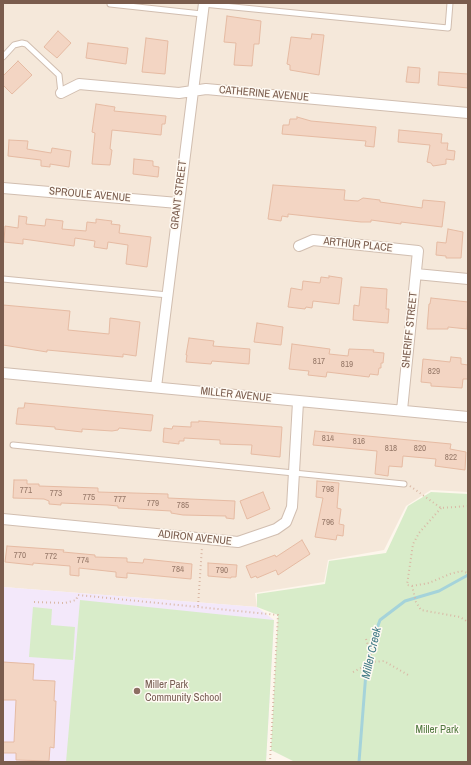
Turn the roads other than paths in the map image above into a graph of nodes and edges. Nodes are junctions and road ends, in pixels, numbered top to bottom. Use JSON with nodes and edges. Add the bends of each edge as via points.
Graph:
{"nodes":[{"id":1,"x":450,"y":3,"type":"edge"},
{"id":2,"x":110,"y":4,"type":"edge"},
{"id":3,"x":203,"y":7,"type":"edge"},
{"id":4,"x":3,"y":57,"type":"edge"},
{"id":5,"x":192,"y":91,"type":"junction"},
{"id":6,"x":61,"y":93,"type":"joint"},
{"id":7,"x":468,"y":113,"type":"edge"},
{"id":8,"x":3,"y":188,"type":"edge"},
{"id":9,"x":178,"y":203,"type":"junction"},
{"id":10,"x":299,"y":246,"type":"dead end"},
{"id":11,"x":418,"y":251,"type":"joint"},
{"id":12,"x":416,"y":274,"type":"junction"},
{"id":13,"x":3,"y":279,"type":"edge"},
{"id":14,"x":468,"y":279,"type":"edge"},
{"id":15,"x":168,"y":295,"type":"junction"},
{"id":16,"x":3,"y":373,"type":"edge"},
{"id":17,"x":156,"y":387,"type":"junction"},
{"id":18,"x":298,"y":402,"type":"junction"},
{"id":19,"x":402,"y":410,"type":"junction"},
{"id":20,"x":468,"y":417,"type":"edge"},
{"id":21,"x":13,"y":445,"type":"dead end"},
{"id":22,"x":294,"y":474,"type":"junction"},
{"id":23,"x":404,"y":484,"type":"road end"},
{"id":24,"x":3,"y":520,"type":"edge"}],
"edges":[{"from":1,"to":3,"type":"lane","via":[[448,28]]},
{"from":2,"to":3,"type":"lane"},
{"from":3,"to":5,"type":"street","name":"GRANT STREET"},
{"from":4,"to":6,"type":"lane","via":[[14,45],[26,44],[58,75]]},
{"from":5,"to":6,"type":"street","name":"CATHERINE AVENUE","via":[[179,93],[79,84]]},
{"from":5,"to":7,"type":"street","name":"CATHERINE AVENUE","via":[[206,88]]},
{"from":5,"to":9,"type":"street","name":"GRANT STREET"},
{"from":8,"to":9,"type":"street","name":"SPROULE AVENUE"},
{"from":9,"to":15,"type":"street","name":"GRANT STREET"},
{"from":10,"to":11,"type":"street","name":"ARTHUR PLACE","via":[[313,240]]},
{"from":11,"to":12,"type":"street","name":"SHERIFF STREET"},
{"from":12,"to":14,"type":"street"},
{"from":12,"to":19,"type":"street","name":"SHERIFF STREET"},
{"from":13,"to":15,"type":"lane"},
{"from":15,"to":17,"type":"street","name":"GRANT STREET"},
{"from":16,"to":17,"type":"street","name":"MILLER AVENUE"},
{"from":17,"to":18,"type":"street","name":"MILLER AVENUE"},
{"from":18,"to":19,"type":"street","name":"MILLER AVENUE"},
{"from":18,"to":22,"type":"street","name":"ADIRON AVENUE"},
{"from":19,"to":20,"type":"street","name":"MILLER AVENUE"},
{"from":21,"to":22,"type":"lane"},
{"from":22,"to":23,"type":"lane"},
{"from":22,"to":24,"type":"street","name":"ADIRON AVENUE","via":[[291,513],[281,527],[238,542]]}]}
